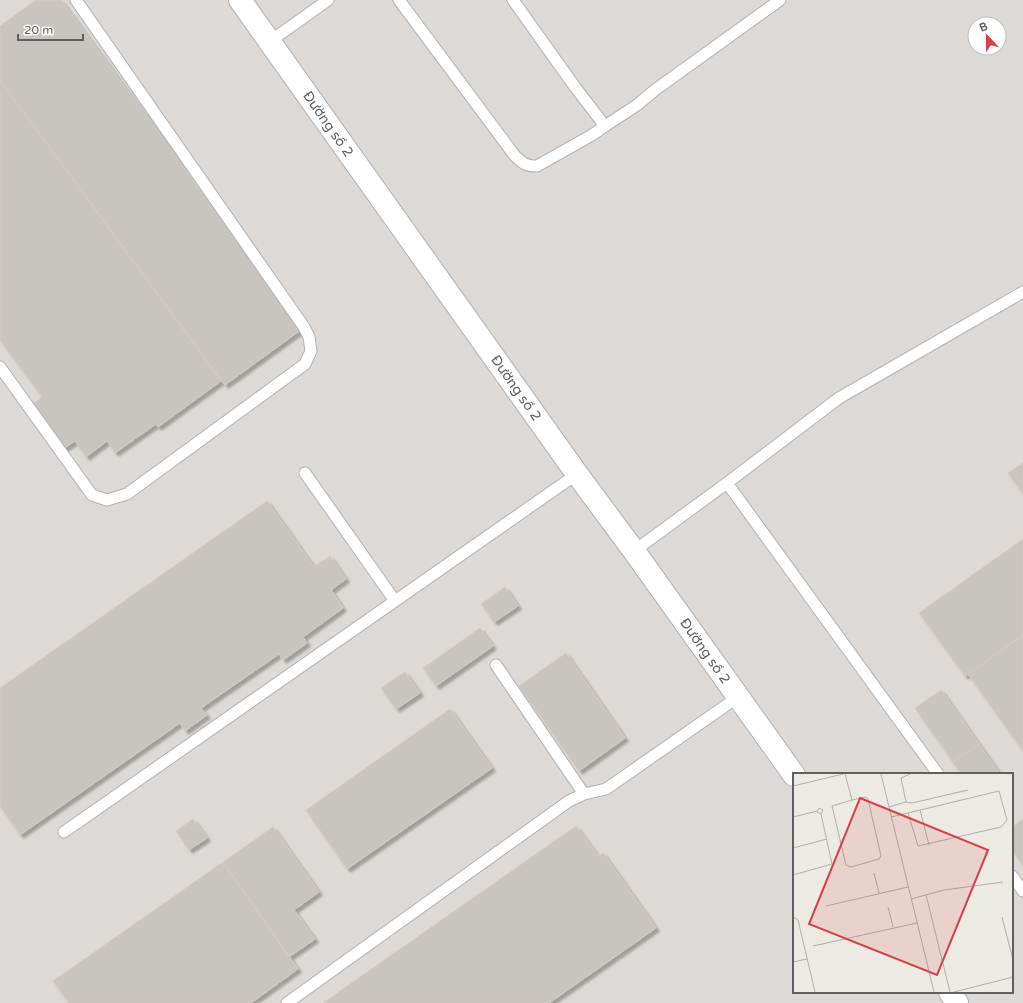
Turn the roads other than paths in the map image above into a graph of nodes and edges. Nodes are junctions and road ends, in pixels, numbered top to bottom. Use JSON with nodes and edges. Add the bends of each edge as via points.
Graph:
{"nodes":[{"id":1,"x":76,"y":0,"type":"edge"},
{"id":2,"x":240,"y":0,"type":"edge"},
{"id":3,"x":328,"y":0,"type":"edge"},
{"id":4,"x":399,"y":0,"type":"edge"},
{"id":5,"x":513,"y":0,"type":"edge"},
{"id":6,"x":780,"y":0,"type":"edge"},
{"id":7,"x":270,"y":42,"type":"junction"},
{"id":8,"x":605,"y":126,"type":"junction"},
{"id":9,"x":1023,"y":292,"type":"edge"},
{"id":10,"x":0,"y":367,"type":"edge"},
{"id":11,"x":305,"y":473,"type":"dead end"},
{"id":12,"x":577,"y":474,"type":"junction"},
{"id":13,"x":727,"y":483,"type":"junction"},
{"id":14,"x":634,"y":551,"type":"junction"},
{"id":15,"x":395,"y":601,"type":"junction"},
{"id":16,"x":496,"y":665,"type":"dead end"},
{"id":17,"x":738,"y":697,"type":"junction"},
{"id":18,"x":937,"y":773,"type":"edge"},
{"id":19,"x":793,"y":775,"type":"edge"},
{"id":20,"x":584,"y":794,"type":"junction"},
{"id":21,"x":64,"y":832,"type":"dead end"},
{"id":22,"x":1013,"y":877,"type":"edge"},
{"id":23,"x":1023,"y":891,"type":"edge"},
{"id":24,"x":951,"y":993,"type":"edge"},
{"id":25,"x":287,"y":1003,"type":"edge"},
{"id":26,"x":958,"y":1003,"type":"edge"}],
"edges":[{"from":1,"to":10,"type":"lane","via":[[304,328],[309,337],[311,351],[305,364],[128,494],[107,500],[92,495]]},
{"from":2,"to":7,"type":"street","name":"Đường số 2"},
{"from":3,"to":7,"type":"lane"},
{"from":4,"to":8,"type":"lane","via":[[515,156],[523,163],[537,166],[582,142]]},
{"from":5,"to":8,"type":"lane"},
{"from":6,"to":8,"type":"lane"},
{"from":7,"to":12,"type":"street","name":"Đường số 2"},
{"from":9,"to":13,"type":"lane","via":[[839,398]]},
{"from":11,"to":15,"type":"lane"},
{"from":12,"to":14,"type":"street","name":"Đường số 2"},
{"from":12,"to":15,"type":"lane"},
{"from":13,"to":14,"type":"lane"},
{"from":13,"to":18,"type":"lane"},
{"from":14,"to":17,"type":"street","name":"Đường số 2"},
{"from":15,"to":21,"type":"lane"},
{"from":16,"to":20,"type":"lane"},
{"from":17,"to":19,"type":"street","name":"Đường số 2"},
{"from":17,"to":20,"type":"lane","via":[[606,790]]},
{"from":20,"to":25,"type":"lane","via":[[569,801]]},
{"from":22,"to":23,"type":"lane"},
{"from":24,"to":26,"type":"street"}]}
